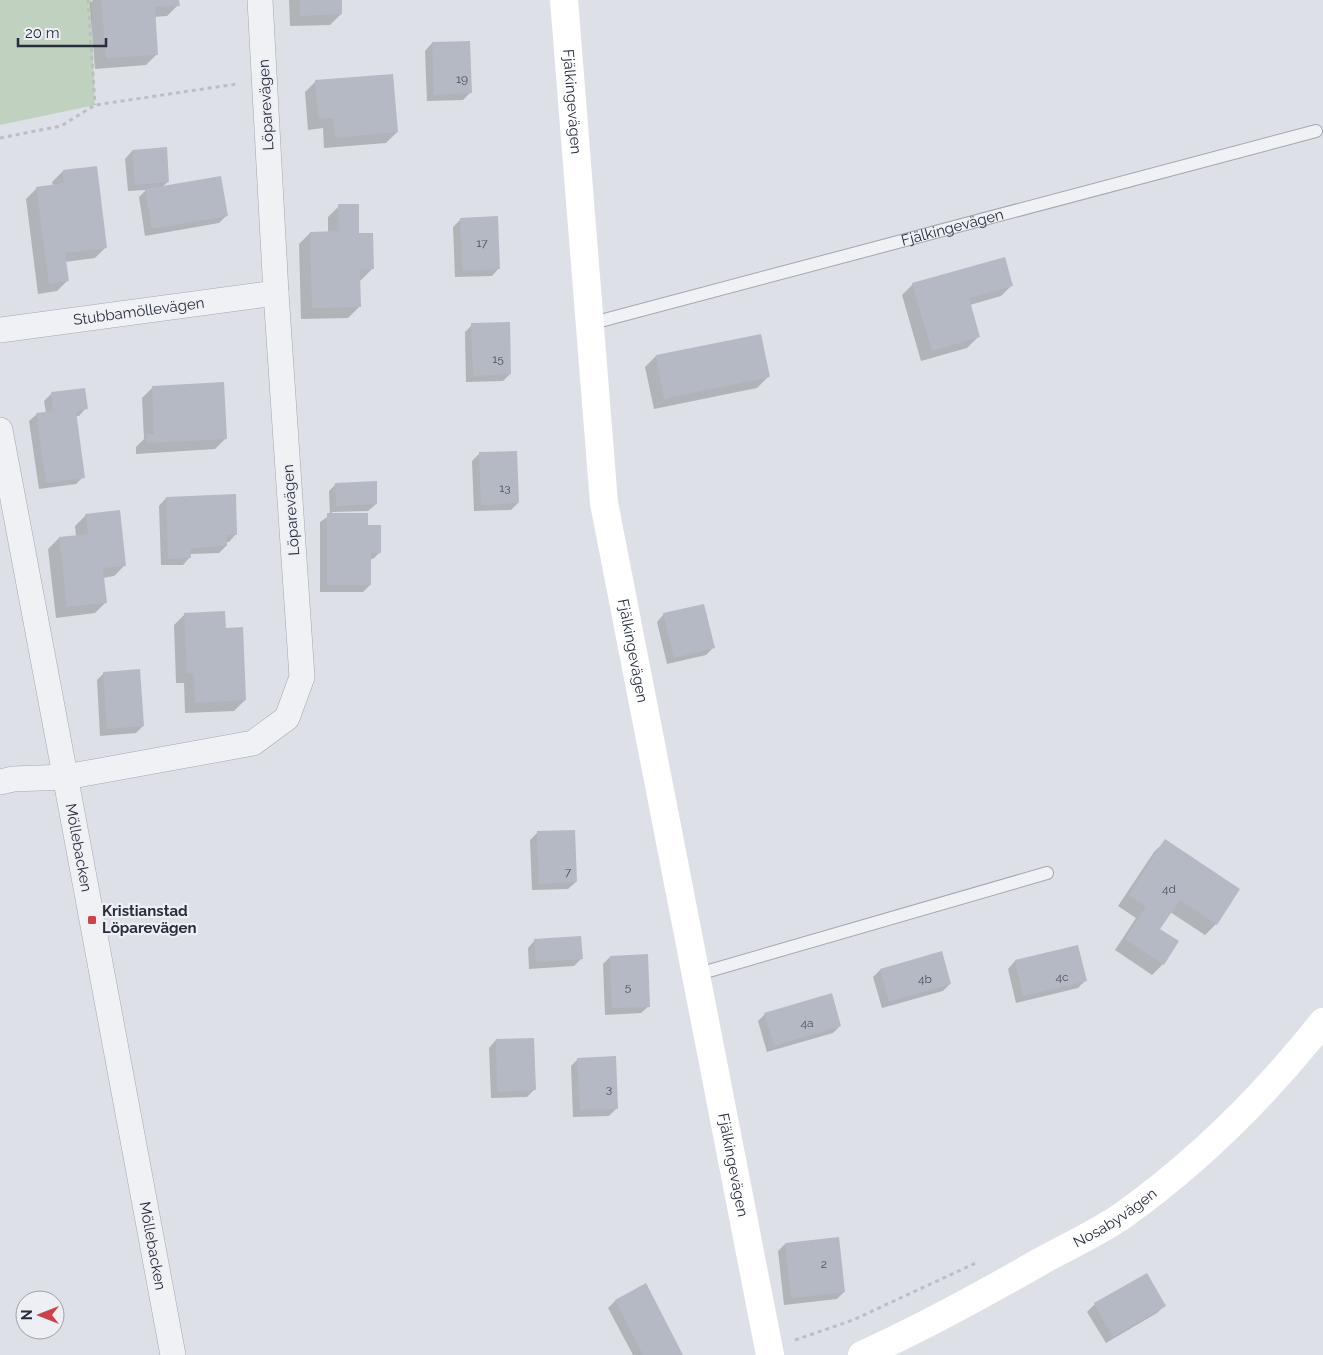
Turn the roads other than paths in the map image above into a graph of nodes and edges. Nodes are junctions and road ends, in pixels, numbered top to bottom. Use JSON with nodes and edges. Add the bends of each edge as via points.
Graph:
{"nodes":[{"id":1,"x":260,"y":0,"type":"edge"},
{"id":2,"x":564,"y":0,"type":"edge"},
{"id":3,"x":1316,"y":132,"type":"dead end"},
{"id":4,"x":276,"y":292,"type":"junction"},
{"id":5,"x":589,"y":324,"type":"junction"},
{"id":6,"x":0,"y":330,"type":"edge"},
{"id":7,"x":0,"y":430,"type":"edge"},
{"id":8,"x":66,"y":777,"type":"junction"},
{"id":9,"x":0,"y":782,"type":"edge"},
{"id":10,"x":1048,"y":873,"type":"dead end"},
{"id":11,"x":695,"y":975,"type":"junction"},
{"id":12,"x":1323,"y":1022,"type":"edge"},
{"id":13,"x":769,"y":1352,"type":"edge"},
{"id":14,"x":173,"y":1355,"type":"edge"},
{"id":15,"x":862,"y":1355,"type":"edge"}],
"edges":[{"from":1,"to":4,"type":"street","name":"Löparevägen"},
{"from":2,"to":5,"type":"street","name":"Fjälkingevägen"},
{"from":3,"to":5,"type":"lane","name":"Fjälkingevägen"},
{"from":4,"to":6,"type":"street","name":"Stubbamöllevägen"},
{"from":4,"to":8,"type":"street","name":"Löparevägen","via":[[302,677],[288,718],[253,743]]},
{"from":5,"to":11,"type":"street","name":"Fjälkingevägen","via":[[604,503]]},
{"from":7,"to":8,"type":"street","name":"Möllebacken"},
{"from":8,"to":9,"type":"street","name":"Löparevägen"},
{"from":8,"to":14,"type":"street","name":"Möllebacken"},
{"from":10,"to":11,"type":"lane"},
{"from":11,"to":13,"type":"street","name":"Fjälkingevägen"},
{"from":12,"to":15,"type":"street","name":"Nosabyvägen","via":[[1249,1108],[1178,1173],[1120,1216],[1008,1280]]}]}
